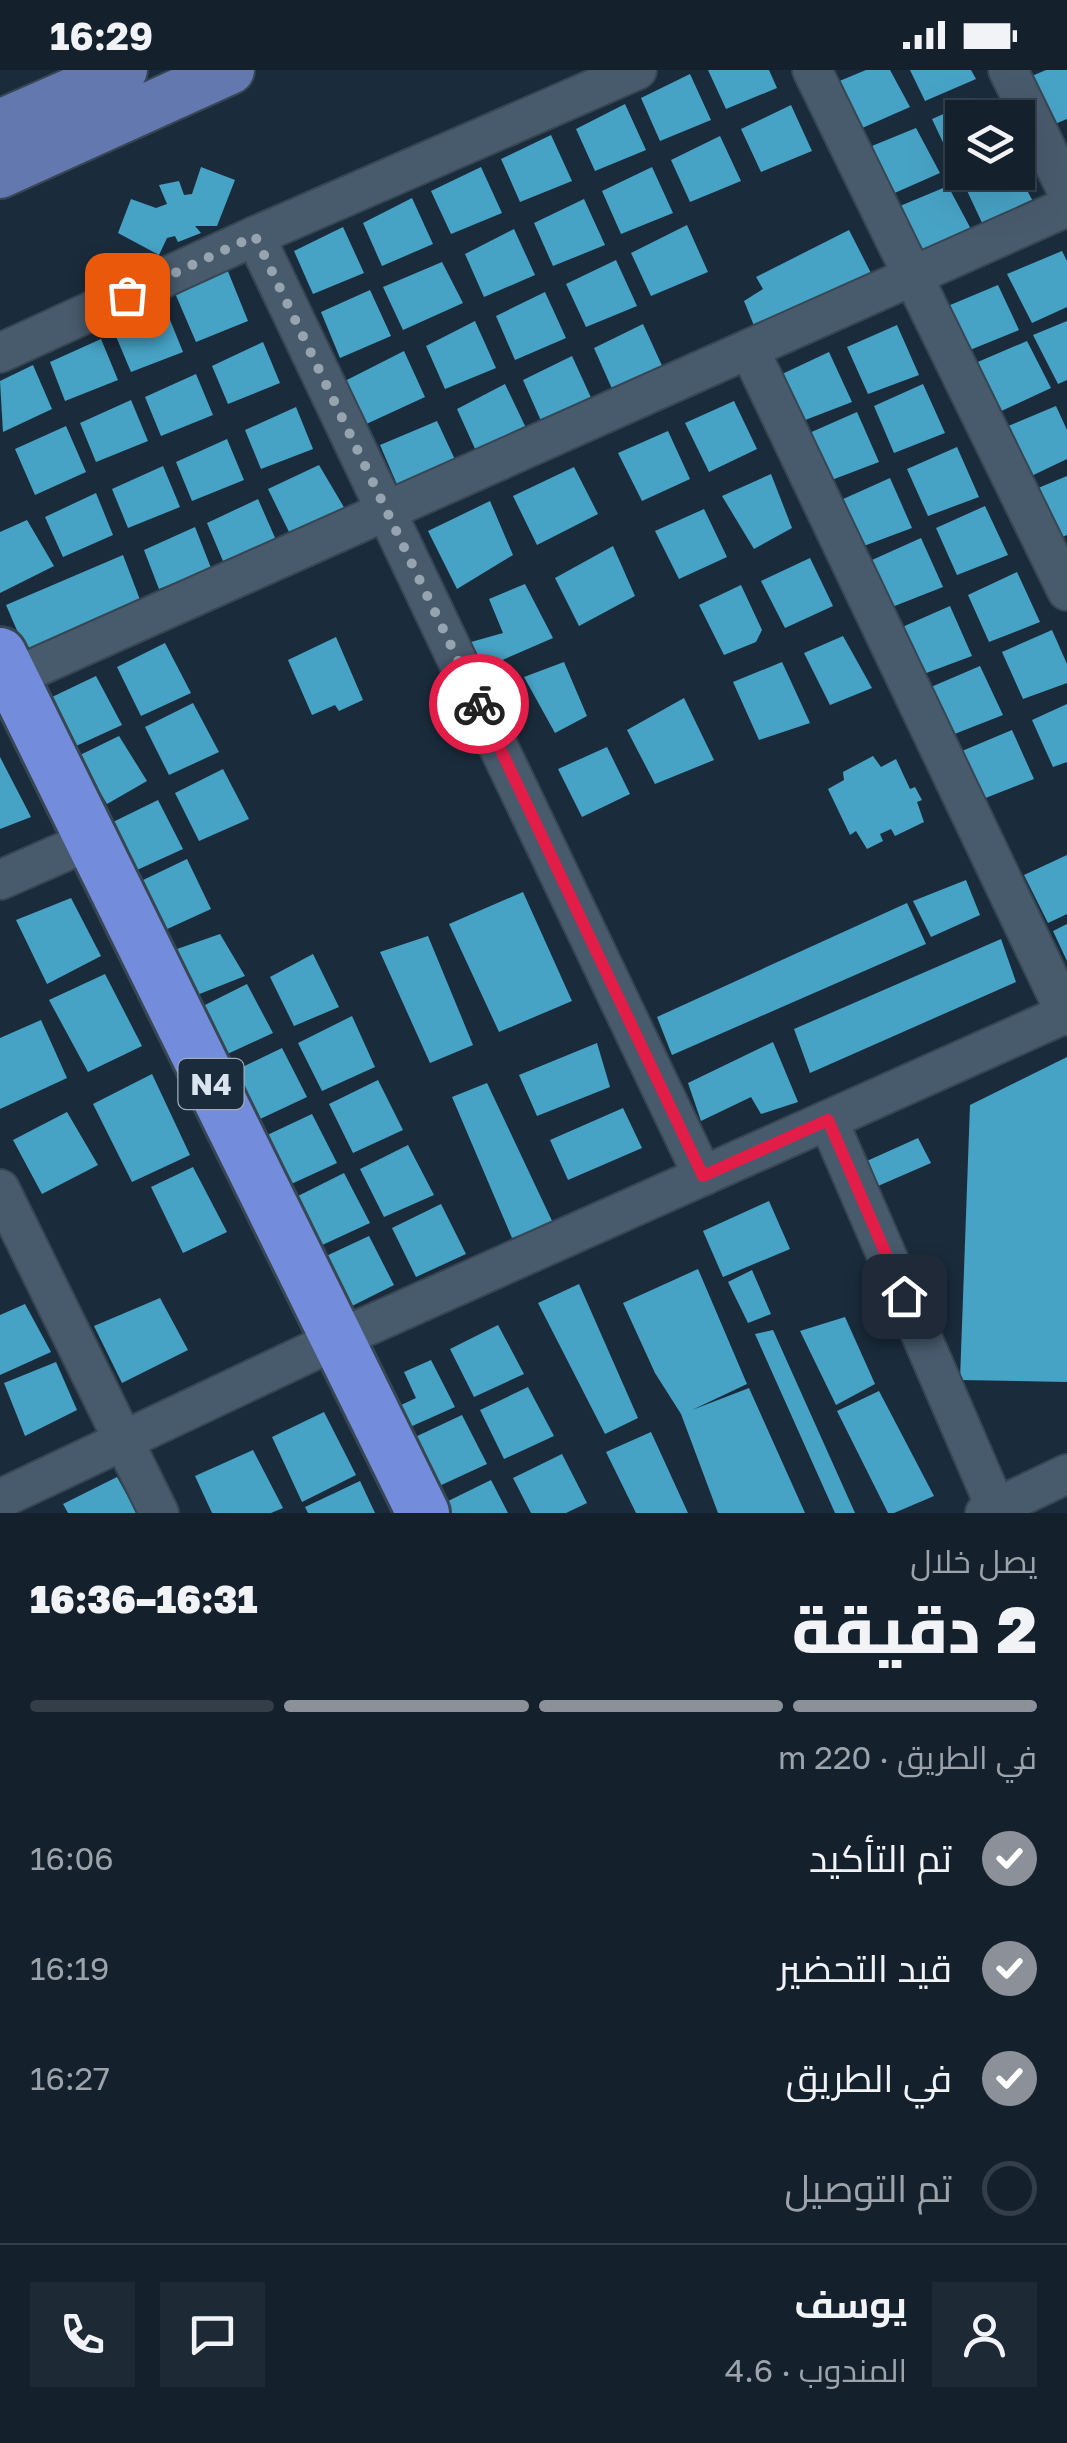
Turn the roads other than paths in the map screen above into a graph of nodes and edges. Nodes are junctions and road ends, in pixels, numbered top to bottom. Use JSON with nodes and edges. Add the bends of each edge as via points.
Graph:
{"nodes":[{"id":1,"x":123,"y":70,"type":"edge"},
{"id":2,"x":230,"y":70,"type":"edge"},
{"id":3,"x":637,"y":70,"type":"edge"},
{"id":4,"x":812,"y":70,"type":"edge"},
{"id":5,"x":1008,"y":70,"type":"edge"},
{"id":6,"x":0,"y":124,"type":"edge"},
{"id":7,"x":0,"y":174,"type":"edge"},
{"id":8,"x":1067,"y":191,"type":"edge"},
{"id":9,"x":1067,"y":207,"type":"edge"},
{"id":10,"x":255,"y":236,"type":"junction"},
{"id":11,"x":913,"y":275,"type":"junction"},
{"id":12,"x":749,"y":349,"type":"junction"},
{"id":13,"x":0,"y":354,"type":"edge"},
{"id":14,"x":386,"y":510,"type":"junction"},
{"id":15,"x":1067,"y":591,"type":"edge"},
{"id":16,"x":4,"y":683,"type":"edge"},
{"id":17,"x":66,"y":851,"type":"junction"},
{"id":18,"x":0,"y":880,"type":"edge"},
{"id":19,"x":1067,"y":1014,"type":"edge"},
{"id":20,"x":828,"y":1120,"type":"junction"},
{"id":21,"x":703,"y":1176,"type":"junction"},
{"id":22,"x":0,"y":1188,"type":"edge"},
{"id":23,"x":324,"y":1346,"type":"junction"},
{"id":24,"x":124,"y":1441,"type":"junction"},
{"id":25,"x":1067,"y":1474,"type":"edge"},
{"id":26,"x":0,"y":1499,"type":"edge"},
{"id":27,"x":991,"y":1510,"type":"edge"},
{"id":28,"x":160,"y":1513,"type":"edge"},
{"id":29,"x":390,"y":1513,"type":"edge"},
{"id":30,"x":423,"y":1513,"type":"edge"}],
"edges":[{"from":1,"to":6,"type":"main road"},
{"from":2,"to":7,"type":"main road"},
{"from":3,"to":10,"type":"street"},
{"from":4,"to":11,"type":"street"},
{"from":5,"to":8,"type":"street"},
{"from":9,"to":11,"type":"street"},
{"from":10,"to":13,"type":"street"},
{"from":10,"to":14,"type":"street"},
{"from":11,"to":12,"type":"street"},
{"from":11,"to":15,"type":"street"},
{"from":12,"to":14,"type":"street"},
{"from":12,"to":19,"type":"street"},
{"from":14,"to":16,"type":"street"},
{"from":14,"to":21,"type":"street"},
{"from":16,"to":17,"type":"highway","number":"N4"},
{"from":16,"to":23,"type":"highway","number":"N4"},
{"from":17,"to":18,"type":"street"},
{"from":17,"to":23,"type":"highway","number":"N4"},
{"from":19,"to":20,"type":"street"},
{"from":20,"to":21,"type":"street"},
{"from":20,"to":27,"type":"street"},
{"from":21,"to":23,"type":"street"},
{"from":22,"to":24,"type":"street"},
{"from":23,"to":24,"type":"street"},
{"from":23,"to":29,"type":"highway","number":"N4"},
{"from":23,"to":30,"type":"highway","number":"N4"},
{"from":24,"to":26,"type":"street"},
{"from":24,"to":28,"type":"street"},
{"from":25,"to":27,"type":"street"}]}
